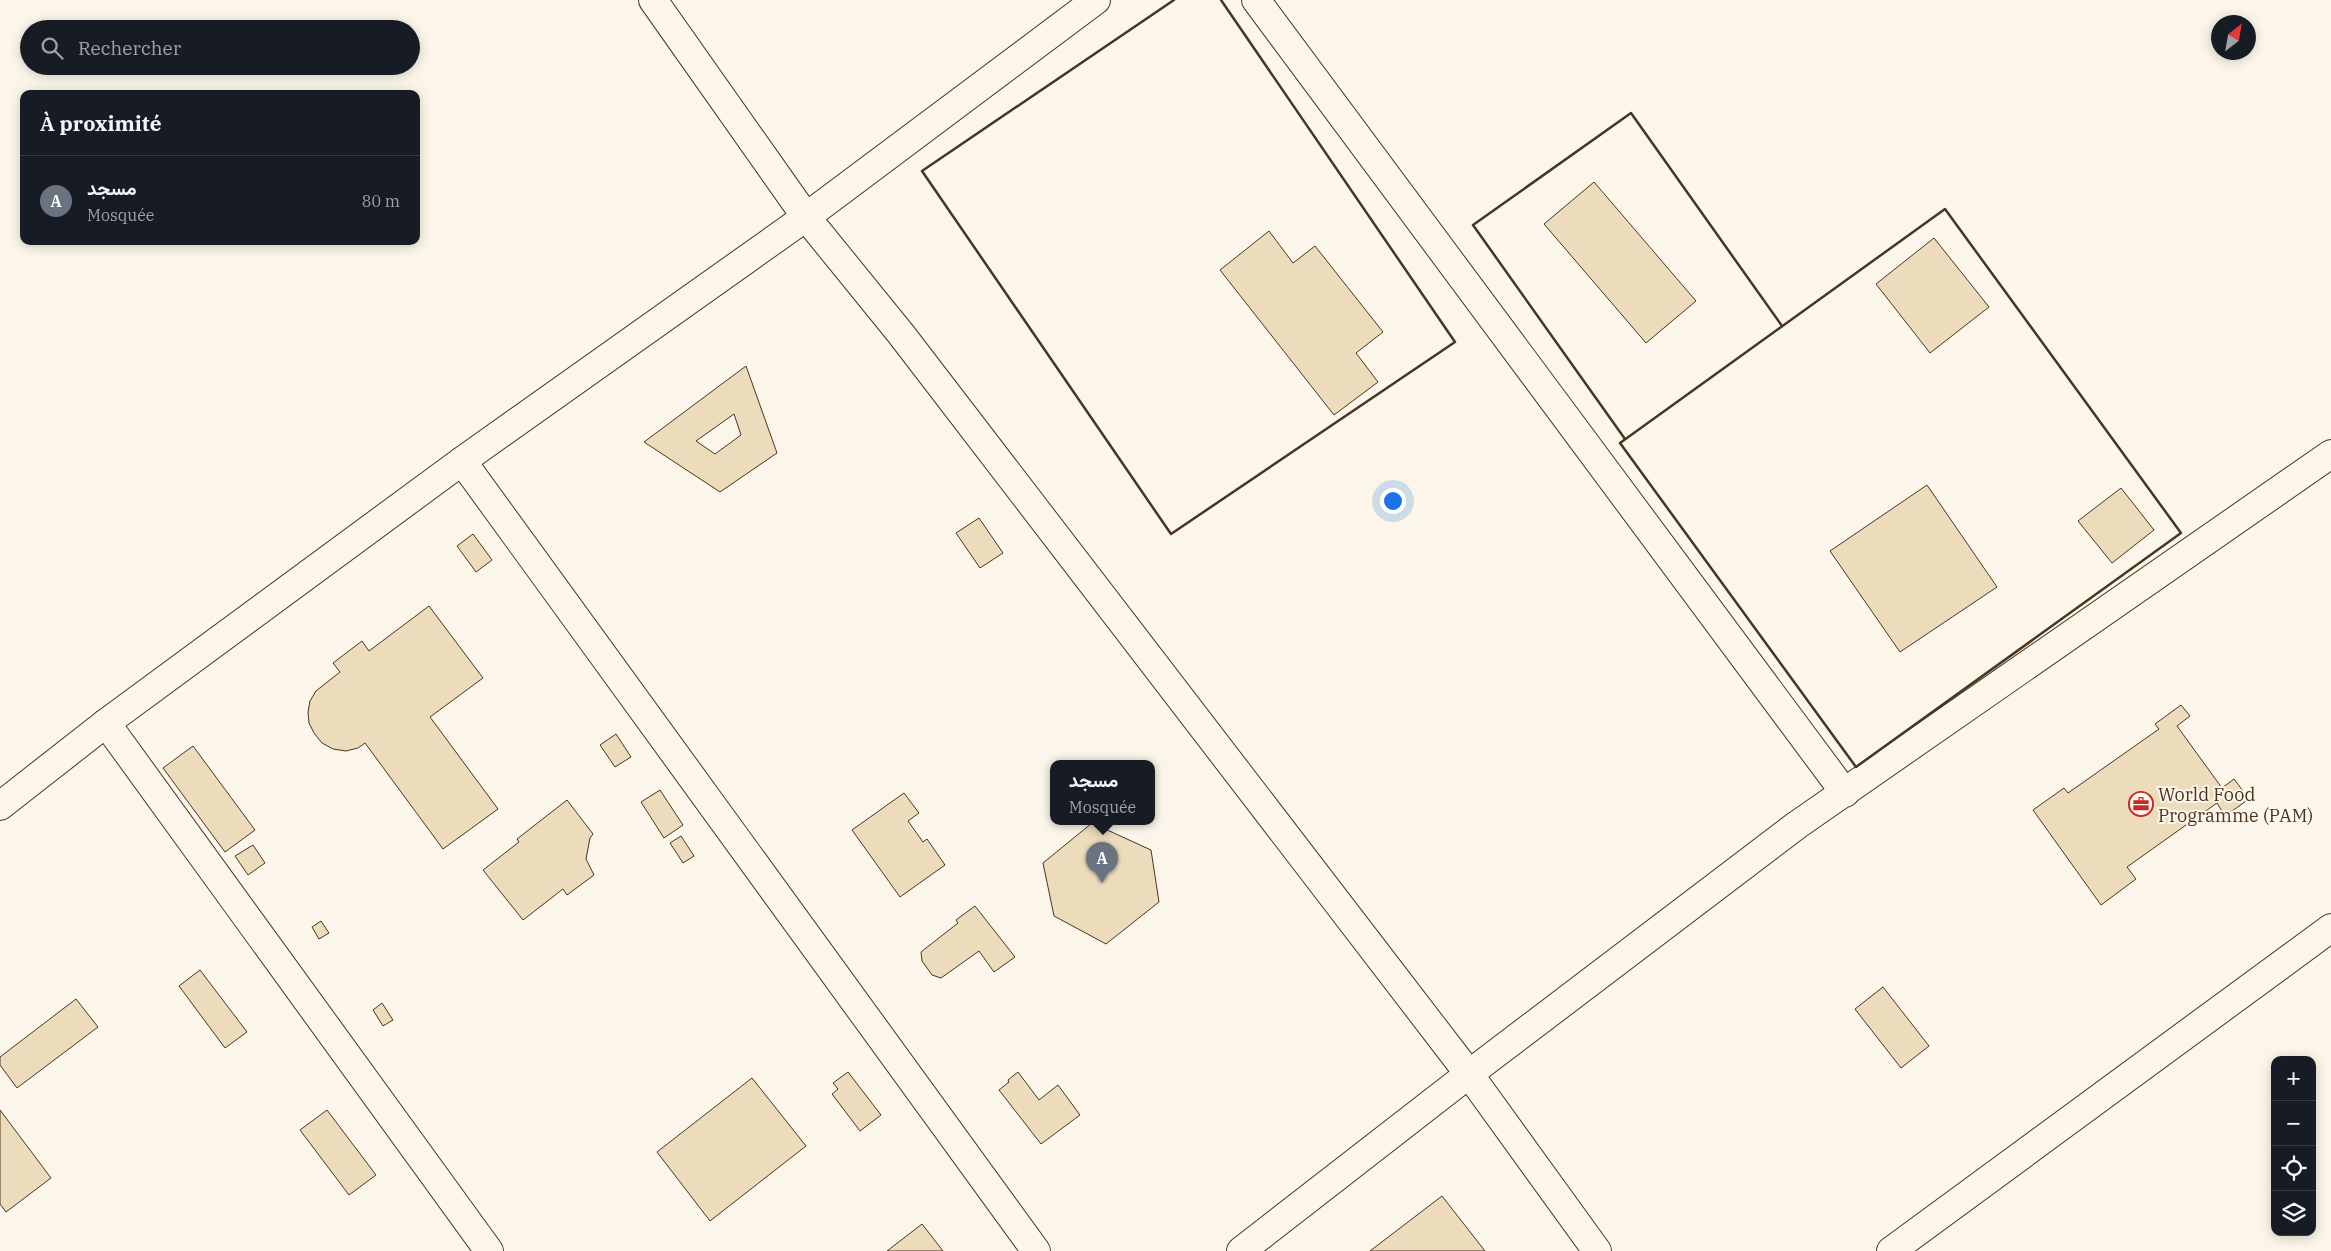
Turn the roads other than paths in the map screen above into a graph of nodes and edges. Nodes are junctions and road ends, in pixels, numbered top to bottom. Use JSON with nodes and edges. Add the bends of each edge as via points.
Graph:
{"nodes":[{"id":1,"x":653,"y":0,"type":"edge"},
{"id":2,"x":1096,"y":0,"type":"edge"},
{"id":3,"x":1256,"y":0,"type":"edge"},
{"id":4,"x":806,"y":217,"type":"junction"},
{"id":5,"x":2331,"y":454,"type":"edge"},
{"id":6,"x":462,"y":460,"type":"junction"},
{"id":7,"x":106,"y":723,"type":"junction"},
{"id":8,"x":1845,"y":794,"type":"junction"},
{"id":9,"x":0,"y":806,"type":"edge"},
{"id":10,"x":2331,"y":928,"type":"edge"},
{"id":11,"x":1469,"y":1074,"type":"junction"},
{"id":12,"x":489,"y":1251,"type":"edge"},
{"id":13,"x":1036,"y":1251,"type":"edge"},
{"id":14,"x":1241,"y":1251,"type":"edge"},
{"id":15,"x":1597,"y":1251,"type":"edge"},
{"id":16,"x":1891,"y":1251,"type":"edge"}],
"edges":[{"from":1,"to":4,"type":"street"},
{"from":2,"to":4,"type":"street"},
{"from":3,"to":8,"type":"street"},
{"from":4,"to":6,"type":"street"},
{"from":4,"to":11,"type":"street","via":[[901,334]]},
{"from":5,"to":8,"type":"street"},
{"from":6,"to":7,"type":"street"},
{"from":6,"to":13,"type":"street"},
{"from":7,"to":9,"type":"street"},
{"from":7,"to":12,"type":"street"},
{"from":8,"to":11,"type":"street","via":[[1797,826]]},
{"from":10,"to":16,"type":"street"},
{"from":11,"to":14,"type":"street"},
{"from":11,"to":15,"type":"street"}]}
